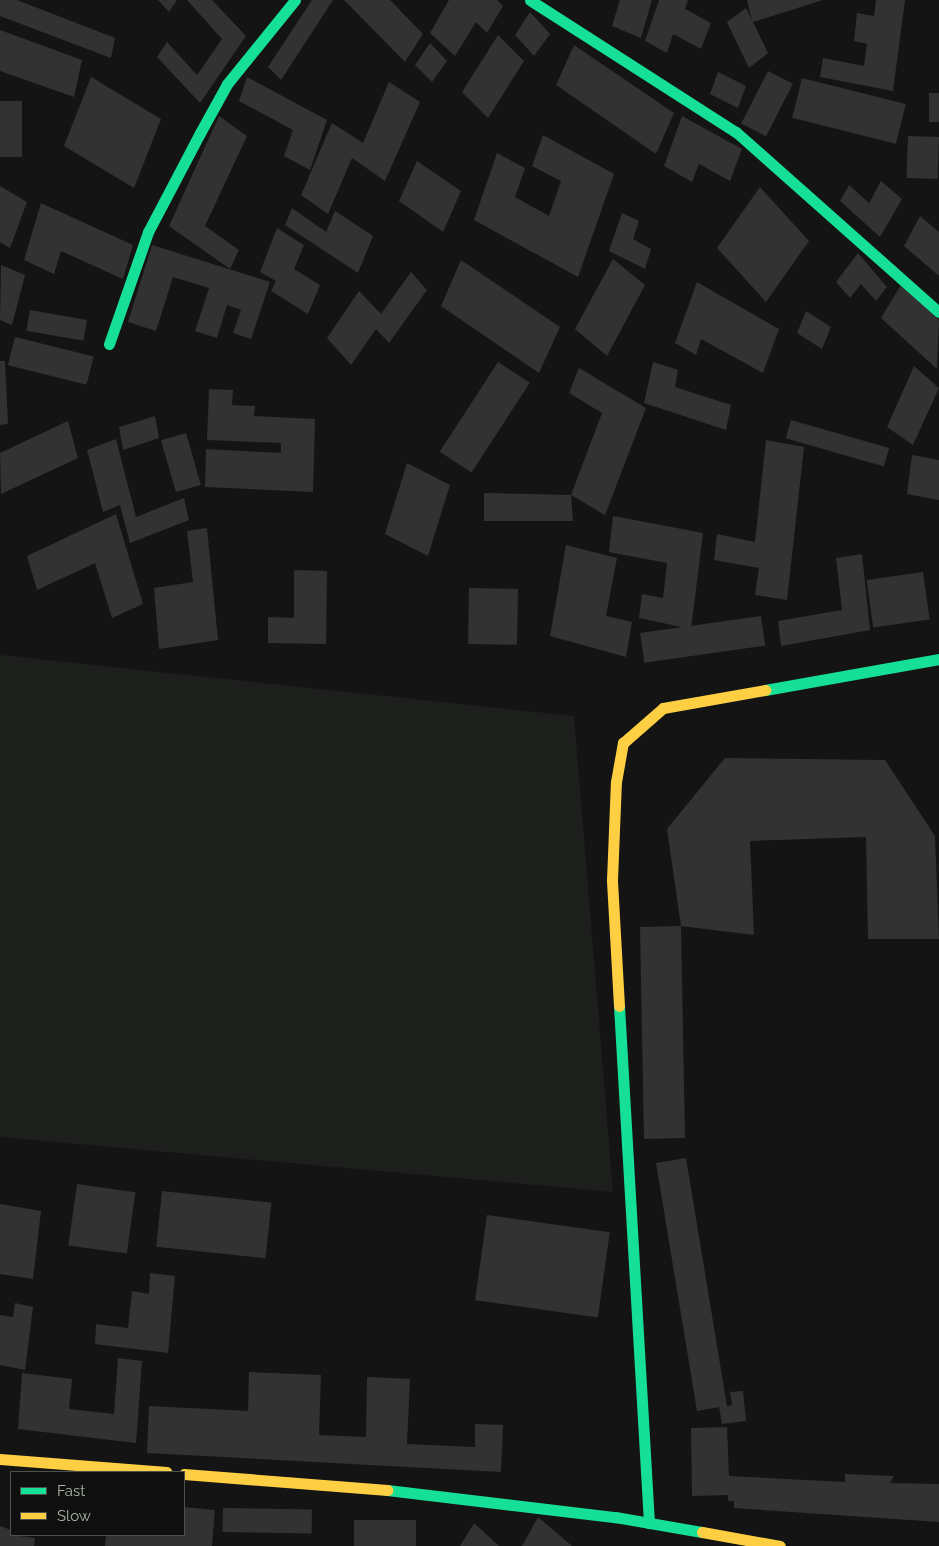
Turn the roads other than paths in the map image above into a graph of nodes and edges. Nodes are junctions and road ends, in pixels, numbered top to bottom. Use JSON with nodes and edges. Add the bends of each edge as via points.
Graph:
{"nodes":[{"id":1,"x":295,"y":0,"type":"edge"},
{"id":2,"x":530,"y":0,"type":"edge"},
{"id":3,"x":939,"y":312,"type":"edge"},
{"id":4,"x":109,"y":344,"type":"dead end"},
{"id":5,"x":939,"y":659,"type":"edge"},
{"id":6,"x":0,"y":1459,"type":"edge"},
{"id":7,"x":153,"y":1471,"type":"edge"},
{"id":8,"x":185,"y":1474,"type":"edge"},
{"id":9,"x":649,"y":1523,"type":"junction"},
{"id":10,"x":780,"y":1546,"type":"edge"}],
"edges":[{"from":1,"to":4,"type":"street","via":[[227,84],[200,133],[148,232]]},
{"from":2,"to":3,"type":"street","via":[[663,82],[736,132]]},
{"from":5,"to":9,"type":"street","via":[[663,708],[623,743],[616,782],[612,880]]},
{"from":6,"to":7,"type":"street"},
{"from":8,"to":9,"type":"street","via":[[409,1492]]},
{"from":9,"to":10,"type":"street"}]}
